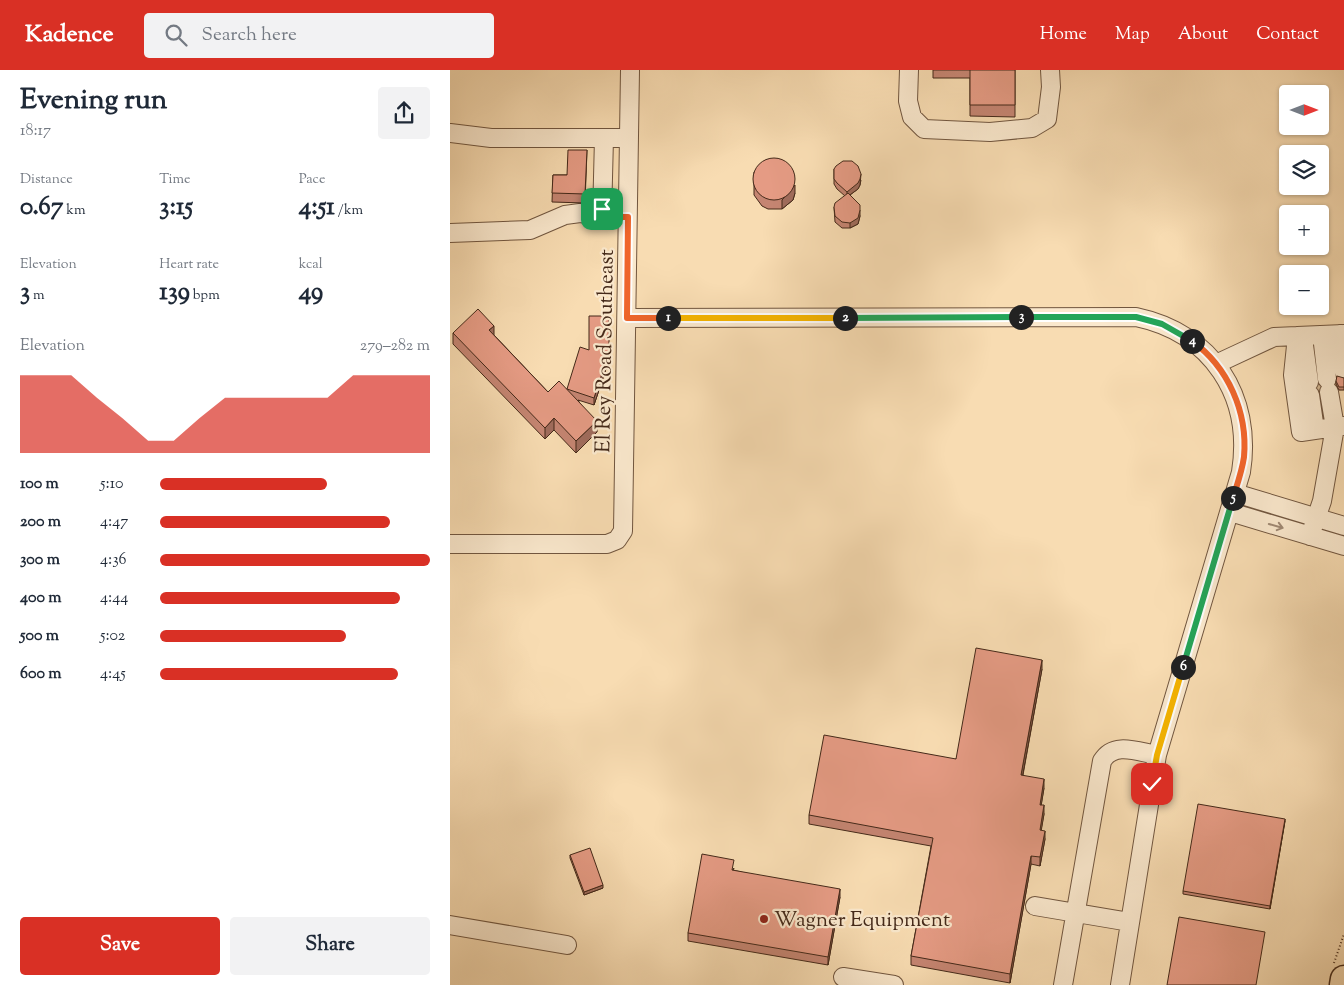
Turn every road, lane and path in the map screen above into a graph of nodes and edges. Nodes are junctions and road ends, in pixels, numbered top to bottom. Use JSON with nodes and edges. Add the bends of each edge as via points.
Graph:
{"nodes":[{"id":1,"x":630,"y":70,"type":"edge"},
{"id":2,"x":909,"y":70,"type":"edge"},
{"id":3,"x":1050,"y":70,"type":"edge"},
{"id":4,"x":450,"y":133,"type":"edge"},
{"id":5,"x":604,"y":138,"type":"junction"},
{"id":6,"x":629,"y":138,"type":"junction"},
{"id":7,"x":602,"y":217,"type":"junction"},
{"id":8,"x":628,"y":217,"type":"junction"},
{"id":9,"x":450,"y":233,"type":"edge"},
{"id":10,"x":627,"y":318,"type":"junction"},
{"id":11,"x":1321,"y":335,"type":"edge"},
{"id":12,"x":1216,"y":364,"type":"junction"},
{"id":13,"x":1326,"y":385,"type":"edge"},
{"id":14,"x":1332,"y":427,"type":"edge"},
{"id":15,"x":1235,"y":493,"type":"junction"},
{"id":16,"x":1230,"y":512,"type":"junction"},
{"id":17,"x":1316,"y":518,"type":"junction"},
{"id":18,"x":1344,"y":526,"type":"edge"},
{"id":19,"x":1310,"y":536,"type":"junction"},
{"id":20,"x":450,"y":544,"type":"edge"},
{"id":21,"x":1344,"y":546,"type":"edge"},
{"id":22,"x":1157,"y":755,"type":"junction"},
{"id":23,"x":1035,"y":906,"type":"dead end"},
{"id":24,"x":1076,"y":913,"type":"junction"},
{"id":25,"x":1130,"y":922,"type":"junction"},
{"id":26,"x":450,"y":925,"type":"edge"},
{"id":27,"x":1344,"y":934,"type":"edge"},
{"id":28,"x":568,"y":945,"type":"dead end"},
{"id":29,"x":844,"y":977,"type":"dead end"},
{"id":30,"x":1340,"y":977,"type":"edge"},
{"id":31,"x":894,"y":985,"type":"edge"},
{"id":32,"x":1063,"y":985,"type":"edge"},
{"id":33,"x":1120,"y":985,"type":"edge"}],
"edges":[{"from":1,"to":6,"type":"street","name":"El Rey Road Southeast"},
{"from":2,"to":3,"type":"street","via":[[908,100],[912,117],[924,130],[990,132],[1032,128],[1047,119]]},
{"from":4,"to":5,"type":"street","via":[[491,138]]},
{"from":5,"to":6,"type":"street"},
{"from":5,"to":7,"type":"street"},
{"from":6,"to":8,"type":"street","name":"El Rey Road Southeast"},
{"from":7,"to":8,"type":"street"},
{"from":7,"to":9,"type":"street","via":[[580,213],[565,215],[530,230]]},
{"from":8,"to":10,"type":"street","name":"El Rey Road Southeast"},
{"from":10,"to":12,"type":"street","via":[[1136,317],[1180,333]]},
{"from":10,"to":20,"type":"street","name":"El Rey Road Southeast","via":[[624,526],[617,540],[607,544]]},
{"from":11,"to":12,"type":"street","via":[[1274,337]]},
{"from":11,"to":13,"type":"street"},
{"from":11,"to":13,"type":"street"},
{"from":11,"to":14,"type":"street","via":[[1292,375],[1301,432]]},
{"from":12,"to":15,"type":"street","via":[[1232,388],[1243,429],[1244,458]]},
{"from":13,"to":14,"type":"street"},
{"from":13,"to":14,"type":"street"},
{"from":14,"to":17,"type":"street","via":[[1322,501]]},
{"from":15,"to":16,"type":"street"},
{"from":15,"to":17,"type":"street"},
{"from":16,"to":19,"type":"street","one_way":true},
{"from":16,"to":22,"type":"street"},
{"from":17,"to":18,"type":"street"},
{"from":17,"to":19,"type":"street"},
{"from":19,"to":21,"type":"street"},
{"from":22,"to":24,"type":"street","via":[[1116,749],[1108,753],[1102,762]]},
{"from":22,"to":25,"type":"street"},
{"from":23,"to":24,"type":"street"},
{"from":24,"to":25,"type":"street"},
{"from":24,"to":32,"type":"street"},
{"from":25,"to":33,"type":"street"},
{"from":26,"to":28,"type":"street"},
{"from":27,"to":30,"type":"path"},
{"from":29,"to":31,"type":"street"}]}
